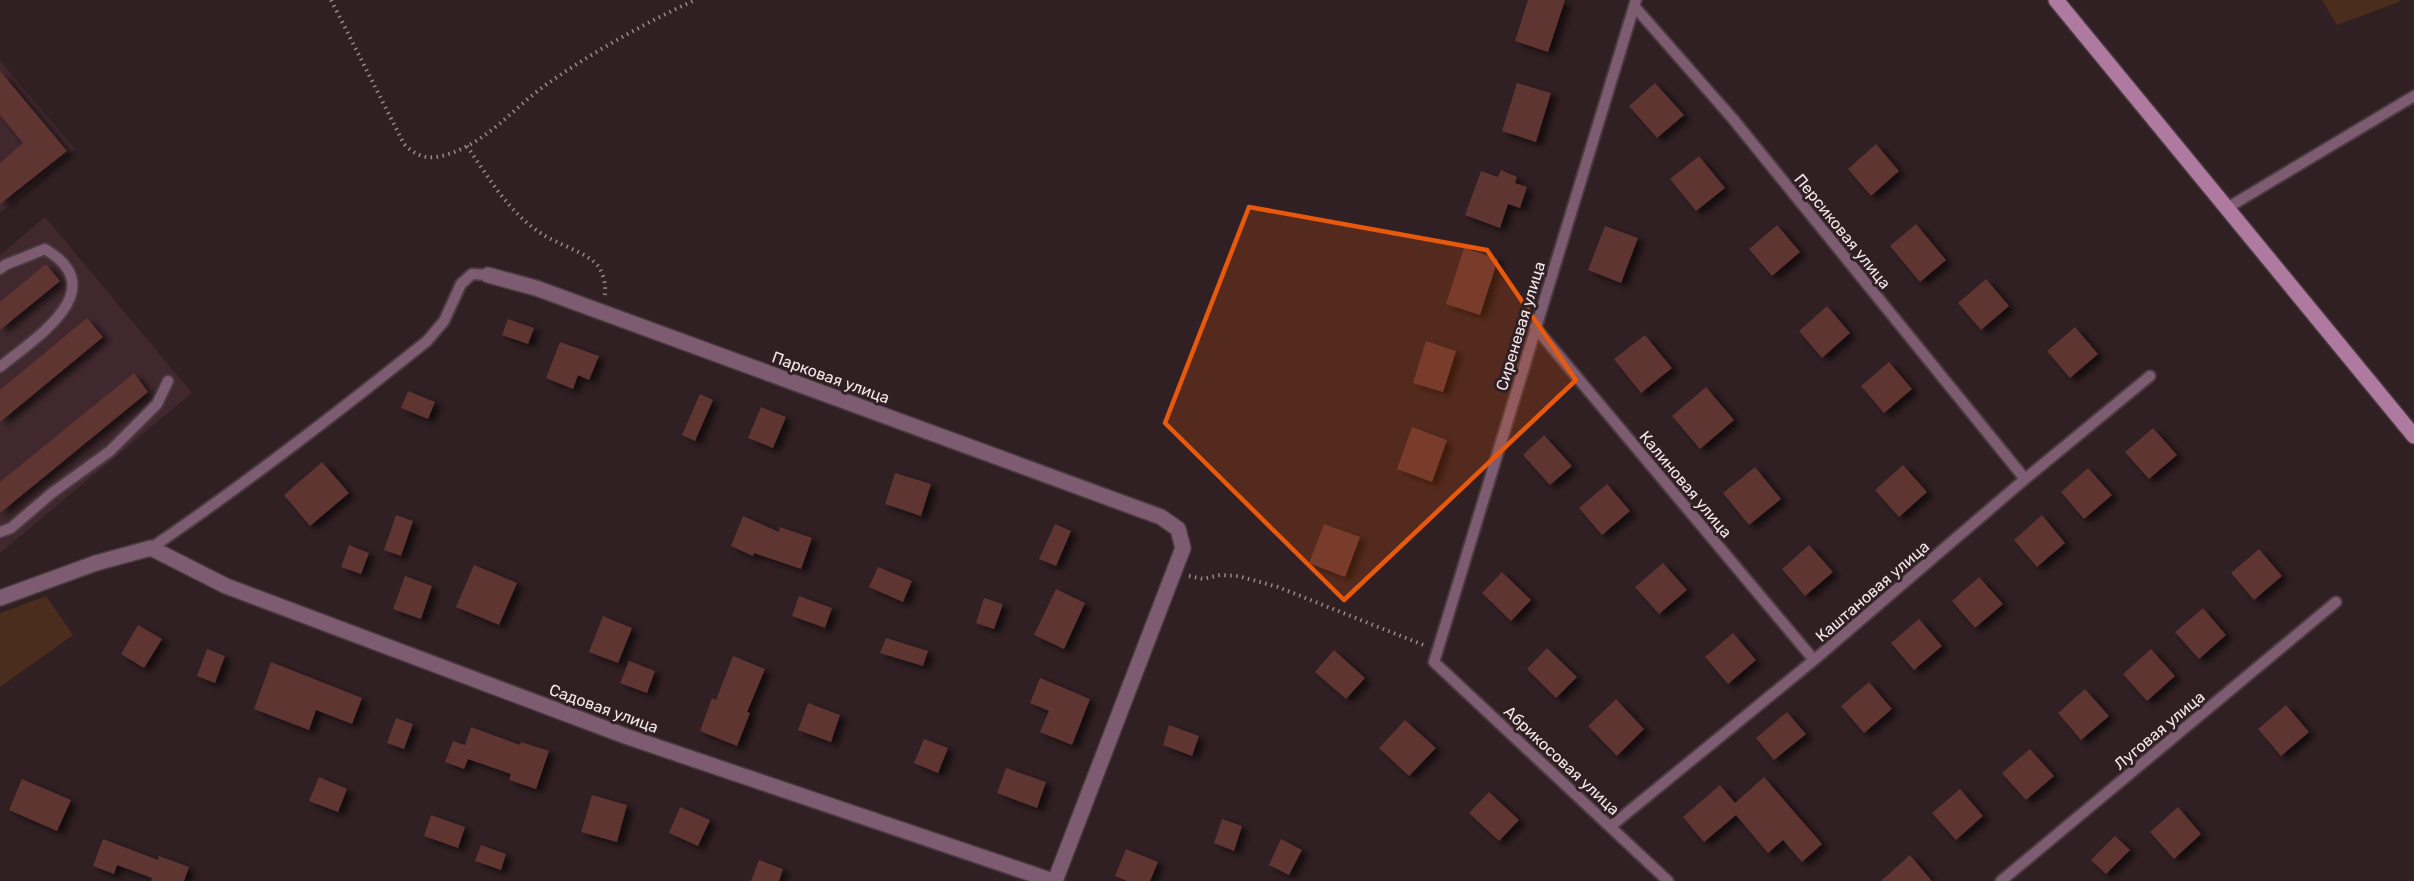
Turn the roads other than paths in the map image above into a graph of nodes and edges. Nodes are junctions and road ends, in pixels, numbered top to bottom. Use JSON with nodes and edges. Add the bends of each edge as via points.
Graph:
{"nodes":[{"id":1,"x":2056,"y":0,"type":"edge"},
{"id":2,"x":1635,"y":3,"type":"edge"},
{"id":3,"x":2414,"y":96,"type":"edge"},
{"id":4,"x":2227,"y":208,"type":"junction"},
{"id":5,"x":0,"y":269,"type":"edge"},
{"id":6,"x":488,"y":275,"type":"joint"},
{"id":7,"x":1535,"y":327,"type":"junction"},
{"id":8,"x":0,"y":367,"type":"edge"},
{"id":9,"x":2150,"y":376,"type":"dead end"},
{"id":10,"x":168,"y":381,"type":"dead end"},
{"id":11,"x":2414,"y":436,"type":"edge"},
{"id":12,"x":2025,"y":479,"type":"junction"},
{"id":13,"x":0,"y":532,"type":"edge"},
{"id":14,"x":151,"y":548,"type":"junction"},
{"id":15,"x":0,"y":598,"type":"edge"},
{"id":16,"x":2336,"y":602,"type":"dead end"},
{"id":17,"x":1436,"y":656,"type":"joint"},
{"id":18,"x":1814,"y":660,"type":"junction"},
{"id":19,"x":1611,"y":826,"type":"junction"},
{"id":20,"x":1054,"y":881,"type":"edge"},
{"id":21,"x":1668,"y":881,"type":"edge"},
{"id":22,"x":2001,"y":881,"type":"edge"}],
"edges":[{"from":1,"to":4,"type":"main road"},
{"from":2,"to":7,"type":"lane","name":"Сиреневая улица"},
{"from":2,"to":12,"type":"lane","name":"Персиковая улица"},
{"from":3,"to":4,"type":"lane"},
{"from":4,"to":11,"type":"main road"},
{"from":5,"to":8,"type":"lane","via":[[45,249],[61,258],[72,277],[72,297],[59,318]]},
{"from":6,"to":14,"type":"lane","via":[[472,274],[461,284],[444,321],[427,341],[292,449]]},
{"from":6,"to":20,"type":"street","name":"Парковая улица","via":[[536,288],[1161,517],[1178,529],[1183,548]]},
{"from":7,"to":17,"type":"lane","name":"Сиреневая улица"},
{"from":7,"to":18,"type":"lane","name":"Калиновая улица"},
{"from":9,"to":12,"type":"lane","name":"Каштановая улица"},
{"from":10,"to":13,"type":"lane","via":[[157,404],[110,451],[11,528]]},
{"from":12,"to":18,"type":"lane","name":"Каштановая улица"},
{"from":14,"to":15,"type":"street","via":[[96,563]]},
{"from":14,"to":20,"type":"street","name":"Садовая улица","via":[[226,586],[606,729]]},
{"from":16,"to":22,"type":"lane","name":"Луговая улица"},
{"from":17,"to":19,"type":"lane","name":"Абрикосовая улица"},
{"from":18,"to":19,"type":"lane","name":"Каштановая улица"},
{"from":19,"to":21,"type":"lane","name":"Абрикосовая улица"}]}
